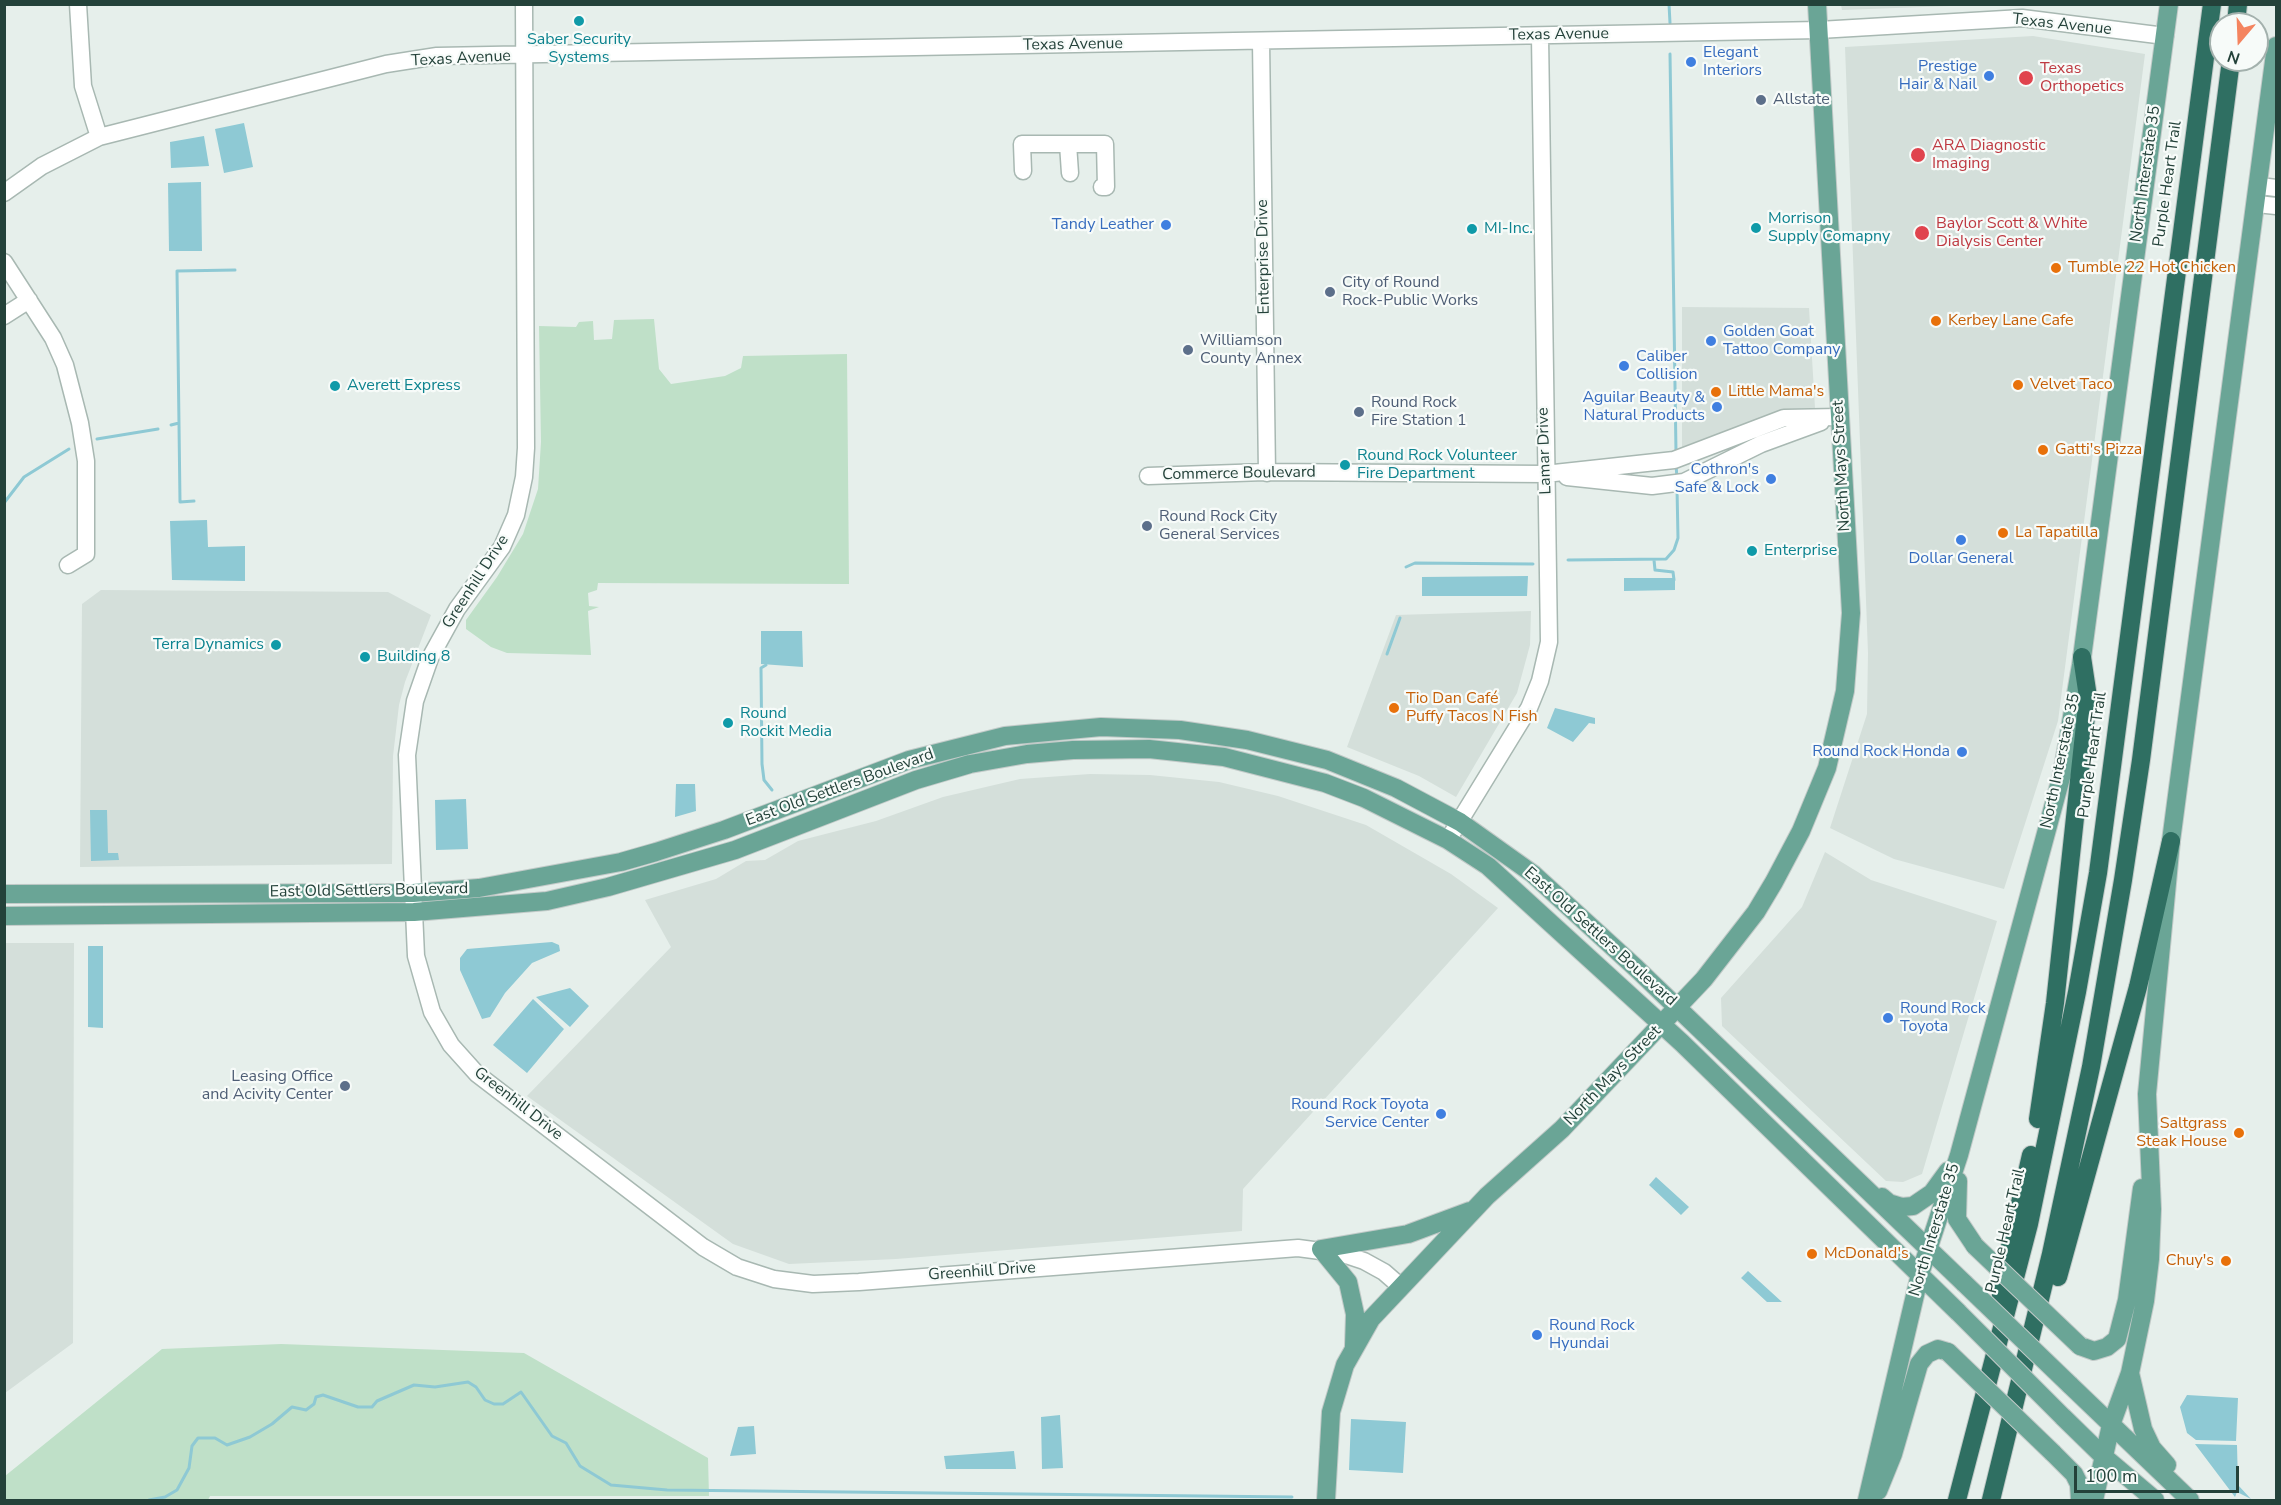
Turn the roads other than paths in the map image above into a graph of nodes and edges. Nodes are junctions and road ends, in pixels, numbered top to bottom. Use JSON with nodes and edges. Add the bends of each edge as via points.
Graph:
{"nodes":[{"id":1,"x":78,"y":4,"type":"edge"},
{"id":2,"x":524,"y":4,"type":"edge"},
{"id":3,"x":1817,"y":4,"type":"edge"},
{"id":4,"x":2169,"y":4,"type":"edge"},
{"id":5,"x":2212,"y":4,"type":"edge"},
{"id":6,"x":1819,"y":30,"type":"junction"},
{"id":7,"x":1539,"y":36,"type":"junction"},
{"id":8,"x":2165,"y":36,"type":"junction"},
{"id":9,"x":1261,"y":41,"type":"junction"},
{"id":10,"x":2277,"y":46,"type":"edge"},
{"id":11,"x":524,"y":55,"type":"junction"},
{"id":12,"x":2229,"y":72,"type":"edge"},
{"id":13,"x":99,"y":137,"type":"junction"},
{"id":14,"x":1068,"y":144,"type":"junction"},
{"id":15,"x":1023,"y":171,"type":"dead end"},
{"id":16,"x":1070,"y":173,"type":"dead end"},
{"id":17,"x":1102,"y":187,"type":"dead end"},
{"id":18,"x":2268,"y":187,"type":"edge"},
{"id":19,"x":4,"y":193,"type":"edge"},
{"id":20,"x":2257,"y":204,"type":"junction"},
{"id":21,"x":2277,"y":206,"type":"edge"},
{"id":22,"x":4,"y":262,"type":"edge"},
{"id":23,"x":29,"y":300,"type":"junction"},
{"id":24,"x":4,"y":316,"type":"edge"},
{"id":25,"x":1839,"y":417,"type":"junction"},
{"id":26,"x":1267,"y":473,"type":"junction"},
{"id":27,"x":1545,"y":474,"type":"junction"},
{"id":28,"x":1149,"y":476,"type":"dead end"},
{"id":29,"x":68,"y":565,"type":"dead end"},
{"id":30,"x":2082,"y":657,"type":"junction"},
{"id":31,"x":1460,"y":822,"type":"junction"},
{"id":32,"x":1448,"y":840,"type":"junction"},
{"id":33,"x":2171,"y":841,"type":"junction"},
{"id":34,"x":413,"y":892,"type":"junction"},
{"id":35,"x":4,"y":894,"type":"edge"},
{"id":36,"x":414,"y":912,"type":"junction"},
{"id":37,"x":4,"y":916,"type":"edge"},
{"id":38,"x":1678,"y":1008,"type":"junction"},
{"id":39,"x":1662,"y":1025,"type":"junction"},
{"id":40,"x":2147,"y":1147,"type":"junction"},
{"id":41,"x":1959,"y":1155,"type":"junction"},
{"id":42,"x":1838,"y":1162,"type":"junction"},
{"id":43,"x":1477,"y":1209,"type":"junction"},
{"id":44,"x":1928,"y":1248,"type":"junction"},
{"id":45,"x":1321,"y":1249,"type":"junction"},
{"id":46,"x":1920,"y":1274,"type":"junction"},
{"id":47,"x":1400,"y":1286,"type":"junction"},
{"id":48,"x":2001,"y":1338,"type":"junction"},
{"id":49,"x":1354,"y":1348,"type":"junction"},
{"id":50,"x":2130,"y":1373,"type":"junction"},
{"id":51,"x":2111,"y":1425,"type":"junction"},
{"id":52,"x":2104,"y":1457,"type":"junction"},
{"id":53,"x":1999,"y":1468,"type":"junction"},
{"id":54,"x":1327,"y":1499,"type":"edge"},
{"id":55,"x":1867,"y":1500,"type":"edge"},
{"id":56,"x":1874,"y":1500,"type":"edge"},
{"id":57,"x":1957,"y":1500,"type":"edge"},
{"id":58,"x":1991,"y":1500,"type":"edge"},
{"id":59,"x":2080,"y":1500,"type":"edge"},
{"id":60,"x":2094,"y":1500,"type":"edge"},
{"id":61,"x":2155,"y":1500,"type":"edge"},
{"id":62,"x":2191,"y":1500,"type":"edge"}],
"edges":[{"from":1,"to":13,"type":"street","via":[[83,86]]},
{"from":2,"to":11,"type":"street","name":"Greenhill Drive"},
{"from":3,"to":6,"type":"main road","name":"North Mays Street"},
{"from":4,"to":8,"type":"main road","name":"North Interstate 35"},
{"from":5,"to":48,"type":"highway","name":"Purple Heart Trail","via":[[2098,873],[2029,1224]]},
{"from":6,"to":7,"type":"street","name":"Texas Avenue"},
{"from":6,"to":8,"type":"street","name":"Texas Avenue","via":[[2022,18]]},
{"from":6,"to":25,"type":"main road","name":"North Mays Street"},
{"from":7,"to":9,"type":"street","name":"Texas Avenue"},
{"from":7,"to":27,"type":"street","name":"Lamar Drive"},
{"from":8,"to":30,"type":"main road","name":"North Interstate 35"},
{"from":9,"to":11,"type":"street","name":"Texas Avenue"},
{"from":9,"to":26,"type":"street","name":"Enterprise Drive"},
{"from":10,"to":18,"type":"main road"},
{"from":11,"to":13,"type":"street","name":"Texas Avenue","via":[[437,56],[386,64]]},
{"from":11,"to":34,"type":"street","name":"Greenhill Drive","via":[[524,477],[516,514],[502,547],[442,635],[415,701],[406,755]]},
{"from":12,"to":53,"type":"highway","via":[[2123,880],[2091,1067]]},
{"from":13,"to":19,"type":"street","name":"Texas Avenue","via":[[42,166]]},
{"from":14,"to":15,"type":"street","via":[[1022,144]]},
{"from":14,"to":16,"type":"street"},
{"from":14,"to":17,"type":"street","via":[[1105,144],[1106,187]]},
{"from":18,"to":20,"type":"main road"},
{"from":20,"to":21,"type":"street"},
{"from":20,"to":33,"type":"main road"},
{"from":22,"to":23,"type":"street"},
{"from":23,"to":24,"type":"street"},
{"from":23,"to":29,"type":"street","via":[[65,365],[82,432],[86,461],[86,554]]},
{"from":25,"to":27,"type":"street","name":"Commerce Boulevard","via":[[1784,418],[1674,460]]},
{"from":25,"to":27,"type":"street","name":"Commerce Boulevard","via":[[1780,436],[1684,482],[1632,485]]},
{"from":25,"to":38,"type":"main road","name":"North Mays Street","via":[[1851,636],[1836,739],[1801,831],[1774,882],[1730,947]]},
{"from":26,"to":27,"type":"street","name":"Commerce Boulevard"},
{"from":26,"to":28,"type":"street","name":"Commerce Boulevard"},
{"from":27,"to":31,"type":"street","name":"Lamar Drive","via":[[1549,642],[1546,662],[1529,708]]},
{"from":30,"to":41,"type":"main road","name":"North Interstate 35","via":[[2062,774]]},
{"from":30,"to":48,"type":"highway","via":[[2088,697],[2049,1054],[2036,1134],[2001,1286]]},
{"from":31,"to":32,"type":"street","name":"Lamar Drive"},
{"from":31,"to":34,"type":"main road","name":"East Old Settlers Boulevard","via":[[1396,788],[1327,760],[1200,732],[1101,727],[1005,736],[909,760],[724,830],[621,862],[479,888]]},
{"from":31,"to":38,"type":"main road","name":"East Old Settlers Boulevard","via":[[1533,874]]},
{"from":32,"to":36,"type":"main road","name":"East Old Settlers Boulevard","via":[[1364,798],[1270,767],[1178,751],[1073,750],[970,764],[916,780],[735,850],[608,887],[547,901]]},
{"from":32,"to":39,"type":"main road","name":"East Old Settlers Boulevard","via":[[1521,894]]},
{"from":33,"to":40,"type":"main road","via":[[2147,1094]]},
{"from":33,"to":53,"type":"highway","via":[[2138,987],[2061,1265]]},
{"from":34,"to":35,"type":"main road","name":"East Old Settlers Boulevard"},
{"from":34,"to":36,"type":"street","name":"Greenhill Drive"},
{"from":36,"to":37,"type":"main road","name":"East Old Settlers Boulevard"},
{"from":36,"to":45,"type":"street","name":"Greenhill Drive","via":[[416,957],[425,994],[441,1028],[470,1067],[703,1247],[755,1274],[793,1283],[823,1284]]},
{"from":38,"to":39,"type":"main road","name":"North Mays Street"},
{"from":38,"to":42,"type":"main road","name":"East Old Settlers Boulevard"},
{"from":39,"to":43,"type":"main road","name":"North Mays Street","via":[[1562,1129]]},
{"from":39,"to":46,"type":"main road","name":"East Old Settlers Boulevard"},
{"from":40,"to":41,"type":"main road","bridge":true,"via":[[2123,1322],[2117,1339],[2094,1350],[2080,1346],[1975,1246],[1957,1219]]},
{"from":40,"to":50,"type":"main road","via":[[2152,1209],[2150,1260]]},
{"from":41,"to":42,"type":"main road","via":[[1932,1193],[1913,1206],[1902,1207],[1889,1203]]},
{"from":41,"to":44,"type":"main road","name":"North Interstate 35"},
{"from":42,"to":44,"type":"main road","name":"East Old Settlers Boulevard"},
{"from":43,"to":45,"type":"main road","via":[[1408,1234]]},
{"from":43,"to":47,"type":"main road","name":"North Mays Street"},
{"from":44,"to":46,"type":"main road","name":"North Interstate 35"},
{"from":44,"to":51,"type":"main road","name":"East Old Settlers Boulevard","bridge":true},
{"from":45,"to":47,"type":"street","name":"Greenhill Drive","via":[[1364,1261]]},
{"from":45,"to":49,"type":"main road","via":[[1348,1282],[1355,1314]]},
{"from":46,"to":52,"type":"main road","name":"East Old Settlers Boulevard","bridge":true},
{"from":46,"to":55,"type":"main road","name":"North Interstate 35"},
{"from":47,"to":49,"type":"main road","name":"North Mays Street","via":[[1371,1318]]},
{"from":48,"to":57,"type":"highway","name":"Purple Heart Trail"},
{"from":49,"to":54,"type":"main road","name":"North Mays Street","via":[[1331,1412]]},
{"from":50,"to":51,"type":"main road"},
{"from":50,"to":62,"type":"main road","via":[[2139,1416],[2152,1448]]},
{"from":51,"to":52,"type":"main road"},
{"from":51,"to":62,"type":"main road","name":"East Old Settlers Boulevard"},
{"from":52,"to":60,"type":"main road"},
{"from":52,"to":61,"type":"main road","name":"East Old Settlers Boulevard"},
{"from":53,"to":58,"type":"highway"},
{"from":56,"to":59,"type":"main road","bridge":true,"via":[[1893,1454],[1918,1364],[1938,1349],[1948,1352],[2074,1474]]}]}
